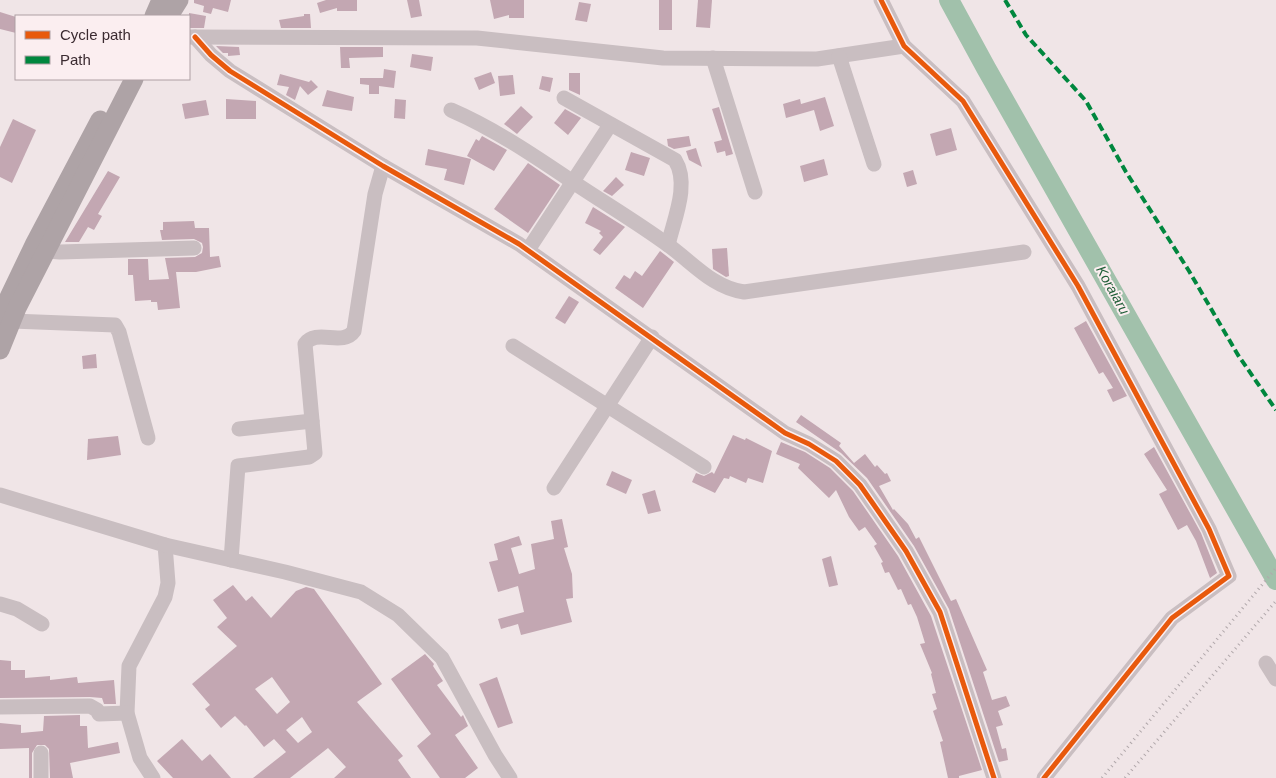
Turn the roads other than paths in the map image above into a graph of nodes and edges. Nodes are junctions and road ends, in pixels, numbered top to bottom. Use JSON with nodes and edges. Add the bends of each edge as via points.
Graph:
{"nodes":[{"id":1,"x":179,"y":0,"type":"edge"},
{"id":2,"x":880,"y":0,"type":"edge"},
{"id":3,"x":157,"y":11,"type":"edge"},
{"id":4,"x":192,"y":37,"type":"edge"},
{"id":5,"x":904,"y":46,"type":"junction"},
{"id":6,"x":839,"y":56,"type":"junction"},
{"id":7,"x":713,"y":58,"type":"junction"},
{"id":8,"x":122,"y":80,"type":"edge"},
{"id":9,"x":133,"y":80,"type":"edge"},
{"id":10,"x":564,"y":98,"type":"dead end"},
{"id":11,"x":451,"y":110,"type":"dead end"},
{"id":12,"x":610,"y":125,"type":"junction"},
{"id":13,"x":874,"y":164,"type":"dead end"},
{"id":14,"x":383,"y":166,"type":"junction"},
{"id":15,"x":574,"y":183,"type":"junction"},
{"id":16,"x":755,"y":192,"type":"dead end"},
{"id":17,"x":668,"y":244,"type":"junction"},
{"id":18,"x":41,"y":248,"type":"junction"},
{"id":19,"x":194,"y":248,"type":"dead end"},
{"id":20,"x":528,"y":250,"type":"junction"},
{"id":21,"x":1024,"y":252,"type":"dead end"},
{"id":22,"x":6,"y":319,"type":"edge"},
{"id":23,"x":652,"y":337,"type":"junction"},
{"id":24,"x":513,"y":346,"type":"dead end"},
{"id":25,"x":0,"y":350,"type":"edge"},
{"id":26,"x":608,"y":406,"type":"junction"},
{"id":27,"x":312,"y":421,"type":"junction"},
{"id":28,"x":239,"y":429,"type":"dead end"},
{"id":29,"x":148,"y":438,"type":"dead end"},
{"id":30,"x":704,"y":467,"type":"dead end"},
{"id":31,"x":554,"y":488,"type":"dead end"},
{"id":32,"x":0,"y":495,"type":"edge"},
{"id":33,"x":165,"y":545,"type":"junction"},
{"id":34,"x":231,"y":560,"type":"junction"},
{"id":35,"x":0,"y":604,"type":"edge"},
{"id":36,"x":42,"y":624,"type":"dead end"},
{"id":37,"x":1266,"y":664,"type":"dead end"},
{"id":38,"x":1276,"y":679,"type":"edge"},
{"id":39,"x":0,"y":707,"type":"edge"},
{"id":40,"x":127,"y":713,"type":"junction"},
{"id":41,"x":41,"y":753,"type":"dead end"},
{"id":42,"x":41,"y":778,"type":"edge"},
{"id":43,"x":153,"y":778,"type":"edge"},
{"id":44,"x":510,"y":778,"type":"edge"},
{"id":45,"x":994,"y":778,"type":"edge"},
{"id":46,"x":1044,"y":778,"type":"edge"}],
"edges":[{"from":1,"to":3,"type":"main road"},
{"from":2,"to":5,"type":"street"},
{"from":4,"to":7,"type":"street","via":[[477,38],[663,58]]},
{"from":4,"to":14,"type":"street","via":[[230,71]]},
{"from":5,"to":6,"type":"street"},
{"from":5,"to":46,"type":"street","via":[[964,101],[1078,286],[1209,529],[1229,576],[1172,618]]},
{"from":6,"to":7,"type":"street","via":[[817,59]]},
{"from":6,"to":13,"type":"street"},
{"from":7,"to":16,"type":"street"},
{"from":8,"to":18,"type":"main road"},
{"from":9,"to":18,"type":"main road"},
{"from":10,"to":12,"type":"street"},
{"from":11,"to":15,"type":"street","via":[[473,119]]},
{"from":12,"to":15,"type":"street"},
{"from":12,"to":17,"type":"street","via":[[668,155],[679,166],[682,184]]},
{"from":14,"to":20,"type":"street"},
{"from":14,"to":27,"type":"street","via":[[375,194],[354,331],[350,337],[316,338],[305,344]]},
{"from":15,"to":17,"type":"street"},
{"from":15,"to":20,"type":"street"},
{"from":17,"to":21,"type":"street","via":[[718,284],[744,292]]},
{"from":18,"to":19,"type":"street","via":[[60,252]]},
{"from":18,"to":22,"type":"main road"},
{"from":20,"to":23,"type":"street"},
{"from":22,"to":25,"type":"main road"},
{"from":22,"to":29,"type":"street","via":[[115,325]]},
{"from":23,"to":26,"type":"street"},
{"from":23,"to":45,"type":"street","via":[[784,433],[810,444],[836,461],[860,484],[906,551],[940,612]]},
{"from":24,"to":26,"type":"street"},
{"from":26,"to":30,"type":"street"},
{"from":26,"to":31,"type":"street"},
{"from":27,"to":28,"type":"street"},
{"from":27,"to":34,"type":"street","via":[[315,449],[312,456],[238,466]]},
{"from":32,"to":33,"type":"street"},
{"from":33,"to":34,"type":"street"},
{"from":33,"to":40,"type":"street","via":[[168,583],[165,597],[130,666]]},
{"from":34,"to":44,"type":"street","via":[[361,592],[398,615],[442,658]]},
{"from":35,"to":36,"type":"street","via":[[17,609]]},
{"from":37,"to":38,"type":"street"},
{"from":39,"to":40,"type":"street","via":[[90,706],[99,714]]},
{"from":40,"to":43,"type":"street","via":[[140,758]]},
{"from":41,"to":42,"type":"street"}]}
